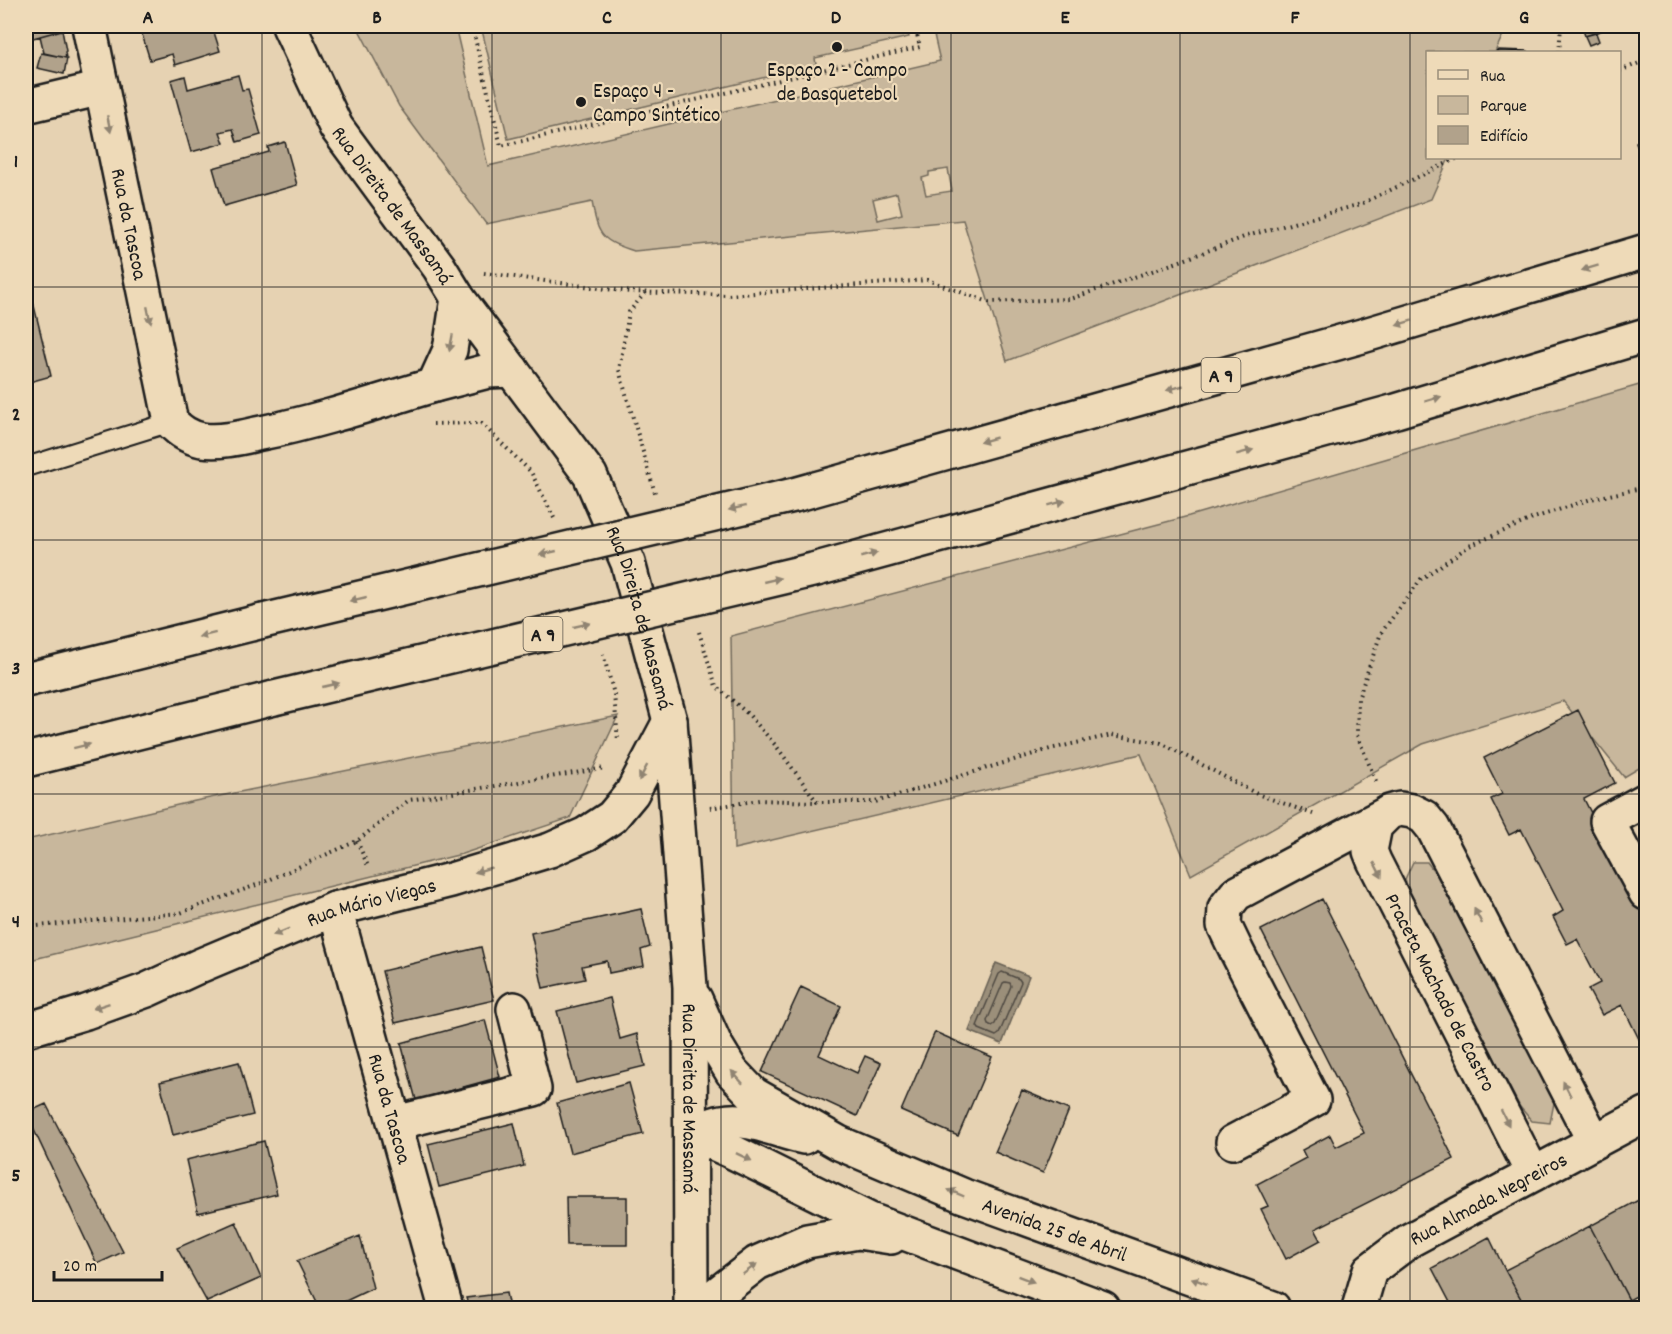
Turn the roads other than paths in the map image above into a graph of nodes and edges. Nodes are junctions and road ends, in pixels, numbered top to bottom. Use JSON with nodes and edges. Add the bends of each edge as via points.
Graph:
{"nodes":[{"id":1,"x":89,"y":26,"type":"edge"},
{"id":2,"x":289,"y":26,"type":"edge"},
{"id":3,"x":102,"y":88,"type":"junction"},
{"id":4,"x":26,"y":106,"type":"edge"},
{"id":5,"x":1647,"y":251,"type":"edge"},
{"id":6,"x":458,"y":298,"type":"junction"},
{"id":7,"x":1647,"y":335,"type":"edge"},
{"id":8,"x":512,"y":370,"type":"junction"},
{"id":9,"x":434,"y":385,"type":"junction"},
{"id":10,"x":171,"y":422,"type":"junction"},
{"id":11,"x":26,"y":467,"type":"edge"},
{"id":12,"x":26,"y":680,"type":"edge"},
{"id":13,"x":670,"y":721,"type":"junction"},
{"id":14,"x":26,"y":760,"type":"edge"},
{"id":15,"x":1647,"y":800,"type":"edge"},
{"id":16,"x":1389,"y":812,"type":"junction"},
{"id":17,"x":1647,"y":893,"type":"edge"},
{"id":18,"x":335,"y":909,"type":"junction"},
{"id":19,"x":690,"y":987,"type":"junction"},
{"id":20,"x":514,"y":1009,"type":"dead end"},
{"id":21,"x":26,"y":1030,"type":"edge"},
{"id":22,"x":1647,"y":1114,"type":"edge"},
{"id":23,"x":395,"y":1123,"type":"junction"},
{"id":24,"x":691,"y":1133,"type":"junction"},
{"id":25,"x":1594,"y":1141,"type":"junction"},
{"id":26,"x":1233,"y":1142,"type":"dead end"},
{"id":27,"x":839,"y":1143,"type":"junction"},
{"id":28,"x":1533,"y":1174,"type":"junction"},
{"id":29,"x":971,"y":1258,"type":"junction"},
{"id":30,"x":446,"y":1308,"type":"edge"},
{"id":31,"x":691,"y":1308,"type":"edge"},
{"id":32,"x":708,"y":1308,"type":"edge"},
{"id":33,"x":1102,"y":1308,"type":"edge"},
{"id":34,"x":1274,"y":1308,"type":"edge"},
{"id":35,"x":1359,"y":1308,"type":"edge"}],
"edges":[{"from":1,"to":3,"type":"main road","name":"Rua da Tascoa"},
{"from":2,"to":6,"type":"main road","name":"Rua Direita de Massamá","via":[[336,127]]},
{"from":3,"to":4,"type":"main road"},
{"from":3,"to":10,"type":"main road","name":"Rua da Tascoa","one_way":true},
{"from":5,"to":12,"type":"main road","number":"A 9","one_way":true,"bridge":true,"via":[[1362,336],[794,495]]},
{"from":6,"to":8,"type":"main road","name":"Rua Direita de Massamá"},
{"from":6,"to":9,"type":"main road","one_way":true,"via":[[450,350]]},
{"from":14,"to":7,"type":"main road","number":"A 9","one_way":true,"bridge":true,"via":[[813,570],[1396,411]]},
{"from":8,"to":9,"type":"main road","via":[[488,371]]},
{"from":8,"to":13,"type":"main road","name":"Rua Direita de Massamá","via":[[590,474],[628,562]]},
{"from":9,"to":10,"type":"main road","via":[[320,419],[232,439],[203,440],[183,434]]},
{"from":10,"to":11,"type":"lane"},
{"from":13,"to":18,"type":"main road","name":"Rua Mário Viegas","one_way":true,"via":[[632,793],[612,817],[586,834],[550,850],[462,877]]},
{"from":13,"to":19,"type":"main road","name":"Rua Direita de Massamá"},
{"from":15,"to":17,"type":"main road","via":[[1607,821]]},
{"from":25,"to":16,"type":"main road","one_way":true,"via":[[1433,828],[1412,811]]},
{"from":16,"to":26,"type":"main road","via":[[1236,894],[1225,909],[1224,925],[1313,1100]]},
{"from":16,"to":28,"type":"main road","name":"Praceta Machado de Castro","one_way":true,"via":[[1375,826],[1370,851]]},
{"from":18,"to":21,"type":"main road","name":"Rua Mário Viegas","one_way":true,"via":[[147,990]]},
{"from":18,"to":23,"type":"main road","name":"Rua da Tascoa"},
{"from":19,"to":24,"type":"main road","name":"Rua Direita de Massamá"},
{"from":27,"to":19,"type":"main road","name":"Avenida 25 de Abril","one_way":true,"via":[[753,1094],[732,1072],[715,1044]]},
{"from":20,"to":23,"type":"main road","via":[[534,1089]]},
{"from":22,"to":25,"type":"main road","name":"Rua Almada Negreiros"},
{"from":23,"to":30,"type":"main road","name":"Rua da Tascoa"},
{"from":24,"to":27,"type":"main road","name":"Avenida 25 de Abril","via":[[722,1122],[743,1121],[790,1135]]},
{"from":24,"to":29,"type":"main road","one_way":true,"via":[[870,1220]]},
{"from":24,"to":31,"type":"main road","name":"Rua Direita de Massamá"},
{"from":25,"to":28,"type":"main road","name":"Rua Almada Negreiros"},
{"from":34,"to":27,"type":"main road","name":"Avenida 25 de Abril","one_way":true,"via":[[964,1196]]},
{"from":28,"to":35,"type":"main road","name":"Rua Almada Negreiros","via":[[1410,1240],[1370,1270]]},
{"from":32,"to":29,"type":"main road","one_way":true,"via":[[717,1294],[757,1263],[807,1241],[858,1232],[898,1238]]},
{"from":29,"to":33,"type":"main road","one_way":true}]}
